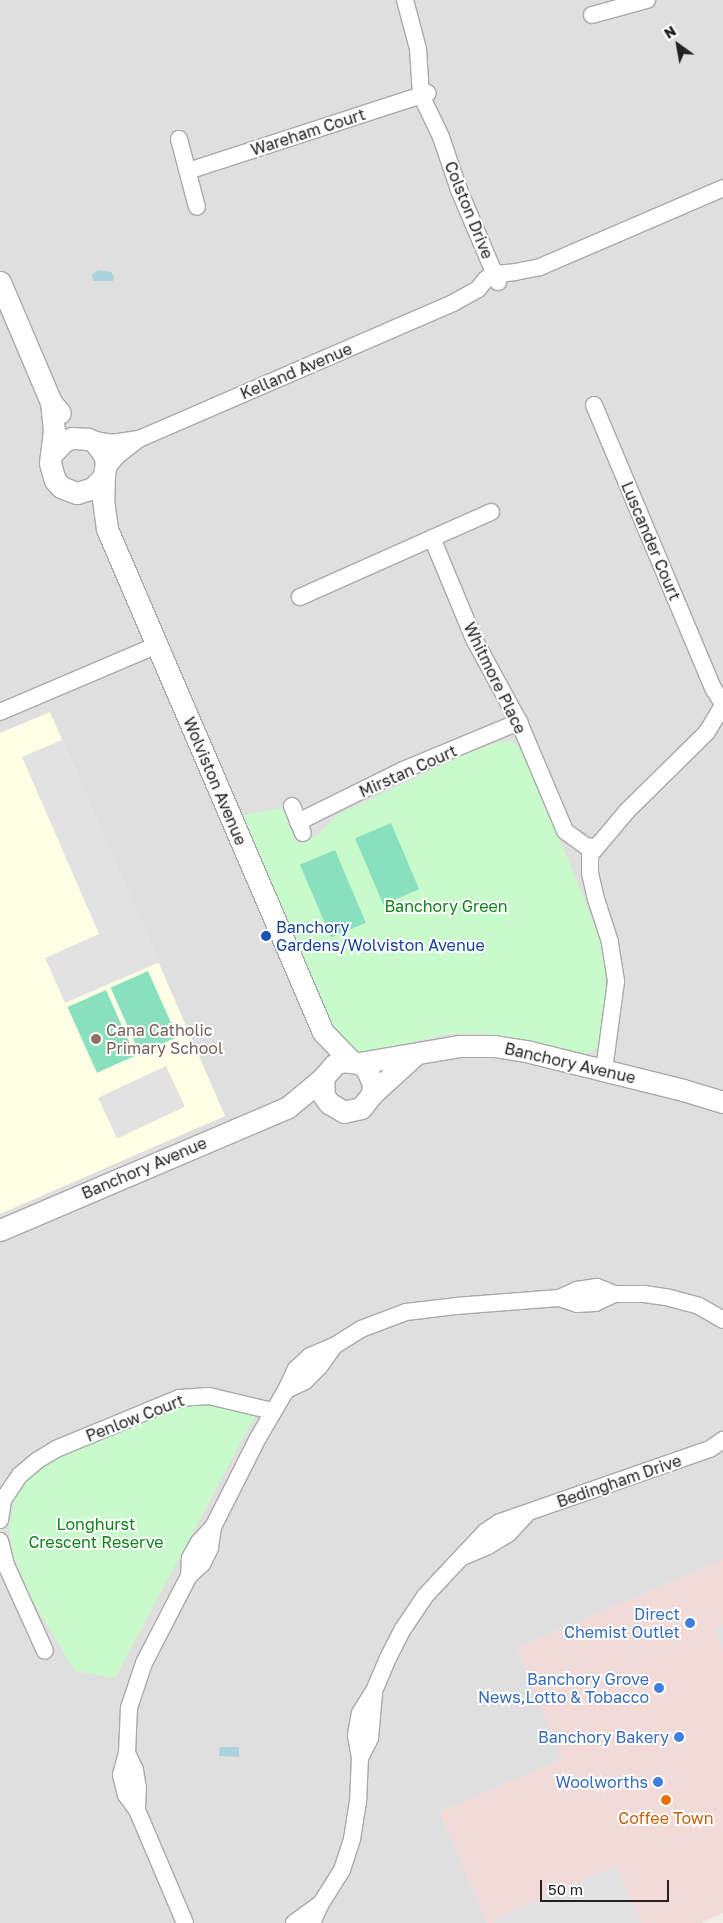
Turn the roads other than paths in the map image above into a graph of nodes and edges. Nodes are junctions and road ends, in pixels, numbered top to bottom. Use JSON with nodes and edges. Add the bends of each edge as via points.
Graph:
{"nodes":[{"id":1,"x":405,"y":0,"type":"edge"},
{"id":2,"x":647,"y":0,"type":"edge"},
{"id":3,"x":627,"y":2,"type":"edge"},
{"id":4,"x":592,"y":15,"type":"dead end"},
{"id":5,"x":425,"y":94,"type":"junction"},
{"id":6,"x":179,"y":139,"type":"dead end"},
{"id":7,"x":188,"y":171,"type":"junction"},
{"id":8,"x":723,"y":188,"type":"edge"},
{"id":9,"x":198,"y":207,"type":"dead end"},
{"id":10,"x":496,"y":278,"type":"junction"},
{"id":11,"x":0,"y":282,"type":"edge"},
{"id":12,"x":52,"y":402,"type":"junction"},
{"id":13,"x":594,"y":405,"type":"dead end"},
{"id":14,"x":85,"y":438,"type":"junction"},
{"id":15,"x":139,"y":439,"type":"junction"},
{"id":16,"x":52,"y":454,"type":"junction"},
{"id":17,"x":104,"y":473,"type":"junction"},
{"id":18,"x":69,"y":491,"type":"junction"},
{"id":19,"x":491,"y":512,"type":"dead end"},
{"id":20,"x":107,"y":529,"type":"junction"},
{"id":21,"x":432,"y":538,"type":"junction"},
{"id":22,"x":300,"y":597,"type":"dead end"},
{"id":23,"x":157,"y":644,"type":"junction"},
{"id":24,"x":710,"y":677,"type":"junction"},
{"id":25,"x":723,"y":690,"type":"edge"},
{"id":26,"x":723,"y":704,"type":"edge"},
{"id":27,"x":0,"y":712,"type":"edge"},
{"id":28,"x":519,"y":722,"type":"junction"},
{"id":29,"x":723,"y":724,"type":"edge"},
{"id":30,"x":688,"y":752,"type":"junction"},
{"id":31,"x":292,"y":806,"type":"dead end"},
{"id":32,"x":590,"y":844,"type":"junction"},
{"id":33,"x":323,"y":1032,"type":"junction"},
{"id":34,"x":416,"y":1054,"type":"junction"},
{"id":35,"x":355,"y":1062,"type":"junction"},
{"id":36,"x":604,"y":1070,"type":"junction"},
{"id":37,"x":324,"y":1076,"type":"junction"},
{"id":38,"x":372,"y":1094,"type":"junction"},
{"id":39,"x":723,"y":1102,"type":"edge"},
{"id":40,"x":288,"y":1106,"type":"junction"},
{"id":41,"x":336,"y":1109,"type":"junction"},
{"id":42,"x":0,"y":1230,"type":"edge"},
{"id":43,"x":723,"y":1320,"type":"edge"},
{"id":44,"x":272,"y":1411,"type":"junction"},
{"id":45,"x":719,"y":1446,"type":"edge"},
{"id":46,"x":6,"y":1484,"type":"edge"},
{"id":47,"x":0,"y":1520,"type":"edge"},
{"id":48,"x":0,"y":1541,"type":"edge"},
{"id":49,"x":44,"y":1652,"type":"dead end"},
{"id":50,"x":320,"y":1905,"type":"junction"},
{"id":51,"x":184,"y":1923,"type":"edge"},
{"id":52,"x":294,"y":1923,"type":"edge"},
{"id":53,"x":312,"y":1923,"type":"edge"}],
"edges":[{"from":1,"to":5,"type":"street","name":"Colston Drive","via":[[418,50],[426,61]]},
{"from":2,"to":3,"type":"street"},
{"from":3,"to":4,"type":"street"},
{"from":5,"to":7,"type":"street","name":"Wareham Court"},
{"from":5,"to":10,"type":"street","name":"Colston Drive","via":[[442,121],[441,137],[458,190]]},
{"from":6,"to":7,"type":"street"},
{"from":7,"to":9,"type":"street"},
{"from":8,"to":10,"type":"street","via":[[540,267],[519,281]]},
{"from":10,"to":15,"type":"street","name":"Kelland Avenue","via":[[483,296],[470,302],[453,303]]},
{"from":11,"to":12,"type":"street"},
{"from":12,"to":14,"type":"street"},
{"from":12,"to":16,"type":"street"},
{"from":13,"to":24,"type":"street","name":"Luscander Court"},
{"from":14,"to":15,"type":"street","name":"Kelland Avenue","via":[[112,443]]},
{"from":14,"to":16,"type":"street","via":[[64,441]]},
{"from":14,"to":17,"type":"street","via":[[95,442],[104,455]]},
{"from":15,"to":17,"type":"street","name":"Kelland Avenue","via":[[117,456]]},
{"from":16,"to":18,"type":"street","via":[[51,472],[55,480]]},
{"from":17,"to":18,"type":"street","via":[[99,483],[85,492]]},
{"from":17,"to":20,"type":"street","name":"Wolviston Avenue"},
{"from":18,"to":20,"type":"street","name":"Wolviston Avenue","via":[[88,506]]},
{"from":19,"to":21,"type":"street"},
{"from":20,"to":23,"type":"street","name":"Wolviston Avenue"},
{"from":21,"to":22,"type":"street"},
{"from":21,"to":28,"type":"street","name":"Whitmore Place","via":[[474,639]]},
{"from":23,"to":27,"type":"street"},
{"from":23,"to":33,"type":"street","name":"Wolviston Avenue"},
{"from":24,"to":25,"type":"street","name":"Luscander Court"},
{"from":24,"to":26,"type":"street","name":"Luscander Court"},
{"from":26,"to":30,"type":"street","via":[[707,732]]},
{"from":28,"to":31,"type":"street","name":"Mirstan Court","via":[[402,770],[300,827]]},
{"from":28,"to":32,"type":"street","name":"Whitmore Place","via":[[559,819]]},
{"from":29,"to":30,"type":"street","via":[[714,736]]},
{"from":30,"to":32,"type":"street"},
{"from":32,"to":36,"type":"street","via":[[589,863],[596,899],[606,923],[616,981]]},
{"from":33,"to":35,"type":"street","name":"Wolviston Avenue"},
{"from":33,"to":37,"type":"street","name":"Wolviston Avenue"},
{"from":34,"to":35,"type":"street","name":"Banchory Avenue"},
{"from":34,"to":36,"type":"street","name":"Banchory Avenue","via":[[459,1046],[494,1046]]},
{"from":34,"to":38,"type":"street"},
{"from":35,"to":37,"type":"street","via":[[334,1064]]},
{"from":35,"to":38,"type":"street","via":[[371,1075]]},
{"from":36,"to":39,"type":"street","name":"Banchory Avenue"},
{"from":37,"to":40,"type":"street","name":"Banchory Avenue"},
{"from":37,"to":41,"type":"street","via":[[324,1096]]},
{"from":38,"to":41,"type":"street","via":[[361,1108],[344,1112]]},
{"from":40,"to":41,"type":"street","name":"Banchory Avenue"},
{"from":40,"to":42,"type":"street","name":"Banchory Avenue"},
{"from":43,"to":44,"type":"street","via":[[699,1306],[644,1294],[614,1294],[595,1303],[577,1304],[559,1298],[406,1312],[361,1329],[334,1346],[305,1381],[286,1390]]},
{"from":44,"to":46,"type":"street","name":"Penlow Court","via":[[209,1396],[179,1398],[56,1449]]},
{"from":44,"to":51,"type":"street","via":[[213,1527],[190,1558],[189,1576],[144,1663],[129,1708],[126,1753],[135,1770],[137,1810]]},
{"from":45,"to":50,"type":"street","name":"Bedingham Drive","via":[[528,1514],[508,1534],[463,1557],[420,1604],[360,1714],[356,1735],[360,1758],[358,1803],[352,1839],[342,1870]]},
{"from":46,"to":47,"type":"street","name":"Penlow Court"},
{"from":48,"to":49,"type":"street","via":[[6,1564]]},
{"from":50,"to":52,"type":"street","name":"Bedingham Drive"},
{"from":50,"to":53,"type":"street","name":"Bedingham Drive"}]}
